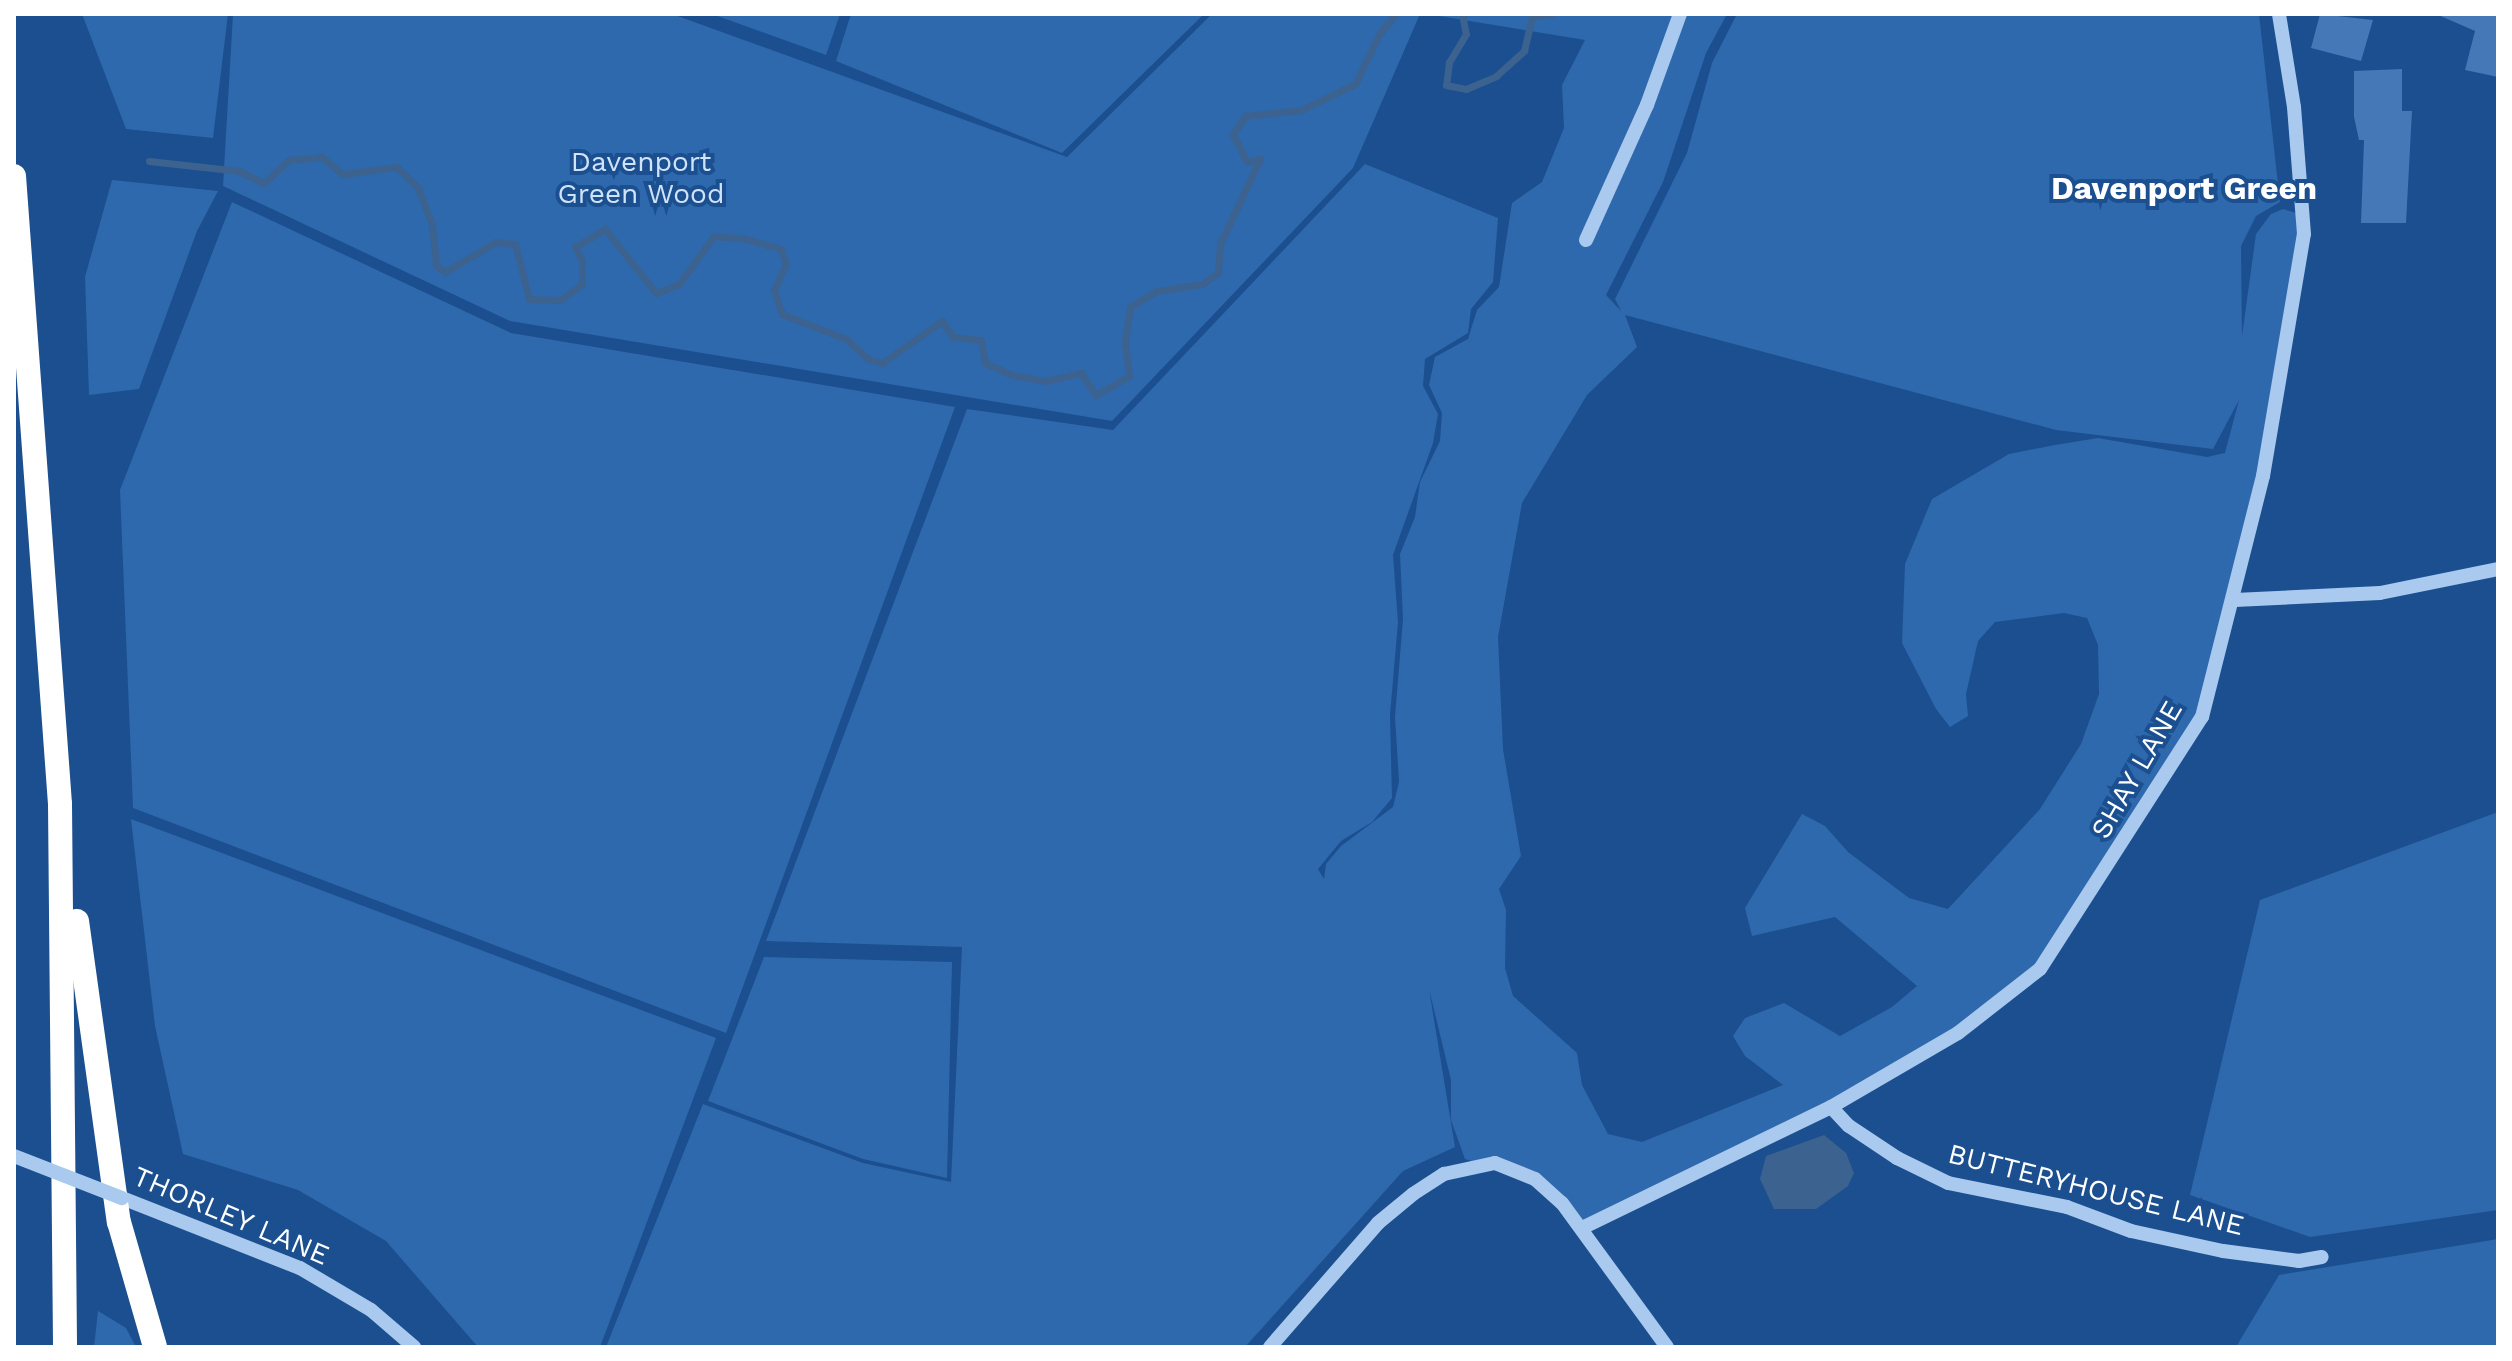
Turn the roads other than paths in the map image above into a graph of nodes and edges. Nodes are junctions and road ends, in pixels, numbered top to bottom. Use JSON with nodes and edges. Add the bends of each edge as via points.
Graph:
{"nodes":[{"id":1,"x":1680,"y":14,"type":"edge"},
{"id":2,"x":2279,"y":14,"type":"edge"},
{"id":3,"x":14,"y":176,"type":"edge"},
{"id":4,"x":1586,"y":240,"type":"dead end"},
{"id":5,"x":2498,"y":569,"type":"edge"},
{"id":6,"x":2235,"y":600,"type":"junction"},
{"id":7,"x":60,"y":804,"type":"junction"},
{"id":8,"x":1831,"y":1107,"type":"junction"},
{"id":9,"x":14,"y":1156,"type":"edge"},
{"id":10,"x":1584,"y":1227,"type":"junction"},
{"id":11,"x":2322,"y":1257,"type":"dead end"},
{"id":12,"x":65,"y":1347,"type":"edge"},
{"id":13,"x":155,"y":1347,"type":"edge"},
{"id":14,"x":414,"y":1347,"type":"edge"},
{"id":15,"x":1270,"y":1347,"type":"edge"},
{"id":16,"x":1667,"y":1347,"type":"edge"}],
"edges":[{"from":1,"to":4,"type":"street","via":[[1647,105]]},
{"from":2,"to":6,"type":"street","name":"SHAY LANE","via":[[2294,107],[2304,234]]},
{"from":3,"to":7,"type":"highway"},
{"from":5,"to":6,"type":"street","via":[[2380,593]]},
{"from":6,"to":8,"type":"street","name":"SHAY LANE","via":[[2202,717],[2108,872],[2040,969],[1958,1033]]},
{"from":7,"to":12,"type":"highway"},
{"from":7,"to":13,"type":"highway","via":[[119,1222]]},
{"from":8,"to":10,"type":"street","name":"SHAY LANE"},
{"from":8,"to":11,"type":"street","name":"BUTTERYHOUSE LANE","via":[[1873,1142],[1948,1183],[2067,1207],[2131,1231],[2223,1251],[2299,1261]]},
{"from":9,"to":14,"type":"street","name":"THORLEY LANE","bridge":true,"via":[[300,1268],[371,1310]]},
{"from":10,"to":15,"type":"street","via":[[1535,1179],[1504,1165],[1474,1165],[1444,1174],[1378,1223]]},
{"from":10,"to":16,"type":"street"}]}
